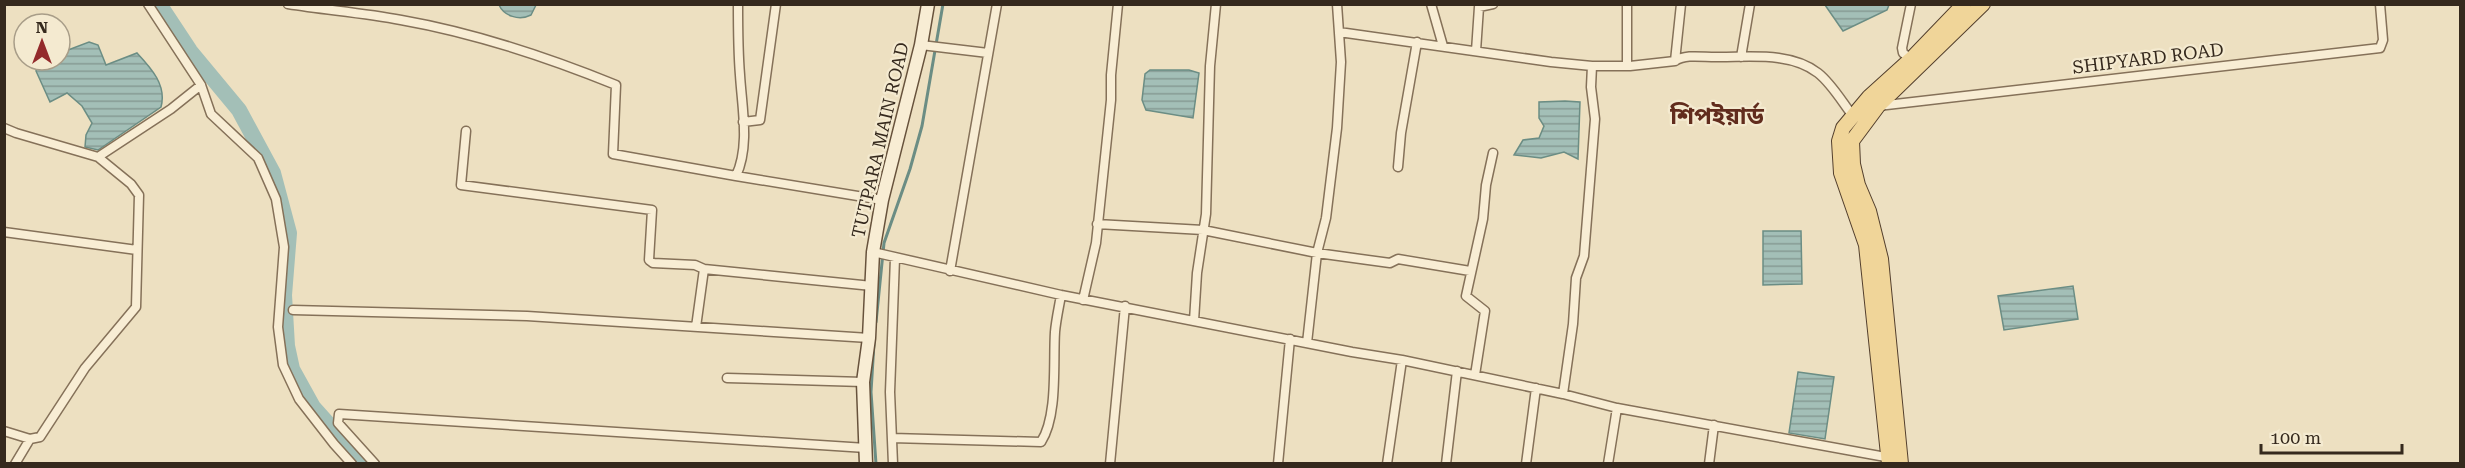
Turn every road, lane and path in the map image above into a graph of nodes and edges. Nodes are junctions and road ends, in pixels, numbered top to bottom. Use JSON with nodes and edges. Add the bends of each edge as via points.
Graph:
{"nodes":[{"id":1,"x":148,"y":4,"type":"edge"},
{"id":2,"x":288,"y":4,"type":"edge"},
{"id":3,"x":738,"y":4,"type":"edge"},
{"id":4,"x":776,"y":4,"type":"edge"},
{"id":5,"x":928,"y":4,"type":"edge"},
{"id":6,"x":996,"y":4,"type":"edge"},
{"id":7,"x":1118,"y":4,"type":"edge"},
{"id":8,"x":1216,"y":4,"type":"edge"},
{"id":9,"x":1337,"y":4,"type":"edge"},
{"id":10,"x":1431,"y":4,"type":"edge"},
{"id":11,"x":1493,"y":4,"type":"edge"},
{"id":12,"x":1627,"y":4,"type":"edge"},
{"id":13,"x":1681,"y":4,"type":"edge"},
{"id":14,"x":1750,"y":4,"type":"edge"},
{"id":15,"x":1911,"y":4,"type":"edge"},
{"id":16,"x":1964,"y":4,"type":"edge"},
{"id":17,"x":1983,"y":4,"type":"edge"},
{"id":18,"x":2380,"y":4,"type":"edge"},
{"id":19,"x":313,"y":6,"type":"edge"},
{"id":20,"x":1339,"y":32,"type":"junction"},
{"id":21,"x":1417,"y":42,"type":"junction"},
{"id":22,"x":1443,"y":45,"type":"junction"},
{"id":23,"x":931,"y":47,"type":"junction"},
{"id":24,"x":1476,"y":51,"type":"junction"},
{"id":25,"x":988,"y":53,"type":"junction"},
{"id":26,"x":1741,"y":57,"type":"junction"},
{"id":27,"x":1911,"y":59,"type":"junction"},
{"id":28,"x":1675,"y":61,"type":"junction"},
{"id":29,"x":1592,"y":66,"type":"junction"},
{"id":30,"x":1627,"y":66,"type":"junction"},
{"id":31,"x":201,"y":85,"type":"junction"},
{"id":32,"x":1878,"y":106,"type":"junction"},
{"id":33,"x":1852,"y":116,"type":"junction"},
{"id":34,"x":743,"y":122,"type":"junction"},
{"id":35,"x":4,"y":128,"type":"edge"},
{"id":36,"x":466,"y":132,"type":"dead end"},
{"id":37,"x":1493,"y":153,"type":"dead end"},
{"id":38,"x":98,"y":157,"type":"junction"},
{"id":39,"x":1398,"y":167,"type":"dead end"},
{"id":40,"x":736,"y":176,"type":"junction"},
{"id":41,"x":882,"y":200,"type":"junction"},
{"id":42,"x":1097,"y":224,"type":"junction"},
{"id":43,"x":1203,"y":230,"type":"junction"},
{"id":44,"x":4,"y":232,"type":"edge"},
{"id":45,"x":137,"y":250,"type":"junction"},
{"id":46,"x":873,"y":252,"type":"junction"},
{"id":47,"x":1317,"y":253,"type":"junction"},
{"id":48,"x":895,"y":258,"type":"junction"},
{"id":49,"x":704,"y":269,"type":"junction"},
{"id":50,"x":950,"y":271,"type":"junction"},
{"id":51,"x":1470,"y":271,"type":"junction"},
{"id":52,"x":872,"y":286,"type":"junction"},
{"id":53,"x":1060,"y":295,"type":"junction"},
{"id":54,"x":1083,"y":300,"type":"junction"},
{"id":55,"x":1125,"y":306,"type":"junction"},
{"id":56,"x":293,"y":309,"type":"dead end"},
{"id":57,"x":1194,"y":321,"type":"junction"},
{"id":58,"x":696,"y":327,"type":"junction"},
{"id":59,"x":869,"y":338,"type":"junction"},
{"id":60,"x":1290,"y":339,"type":"junction"},
{"id":61,"x":1307,"y":343,"type":"junction"},
{"id":62,"x":1402,"y":360,"type":"junction"},
{"id":63,"x":1457,"y":371,"type":"junction"},
{"id":64,"x":1475,"y":375,"type":"junction"},
{"id":65,"x":727,"y":378,"type":"dead end"},
{"id":66,"x":863,"y":382,"type":"junction"},
{"id":67,"x":1536,"y":388,"type":"junction"},
{"id":68,"x":1563,"y":394,"type":"junction"},
{"id":69,"x":1617,"y":408,"type":"junction"},
{"id":70,"x":1714,"y":425,"type":"junction"},
{"id":71,"x":4,"y":431,"type":"edge"},
{"id":72,"x":892,"y":438,"type":"junction"},
{"id":73,"x":30,"y":439,"type":"junction"},
{"id":74,"x":866,"y":448,"type":"junction"},
{"id":75,"x":1895,"y":461,"type":"edge"},
{"id":76,"x":15,"y":464,"type":"edge"},
{"id":77,"x":352,"y":464,"type":"edge"},
{"id":78,"x":375,"y":464,"type":"edge"},
{"id":79,"x":866,"y":464,"type":"edge"},
{"id":80,"x":893,"y":464,"type":"edge"},
{"id":81,"x":1110,"y":464,"type":"edge"},
{"id":82,"x":1278,"y":464,"type":"edge"},
{"id":83,"x":1387,"y":464,"type":"edge"},
{"id":84,"x":1446,"y":464,"type":"edge"},
{"id":85,"x":1526,"y":464,"type":"edge"},
{"id":86,"x":1608,"y":464,"type":"edge"},
{"id":87,"x":1709,"y":464,"type":"edge"}],
"edges":[{"from":1,"to":31,"type":"street"},
{"from":2,"to":19,"type":"street"},
{"from":3,"to":34,"type":"street"},
{"from":4,"to":34,"type":"street","via":[[760,120]]},
{"from":5,"to":23,"type":"street","name":"TUTPARA MAIN ROAD"},
{"from":6,"to":25,"type":"street"},
{"from":7,"to":42,"type":"street"},
{"from":8,"to":43,"type":"street"},
{"from":9,"to":20,"type":"street"},
{"from":10,"to":22,"type":"street"},
{"from":11,"to":24,"type":"street","via":[[1479,7]]},
{"from":12,"to":30,"type":"street"},
{"from":13,"to":28,"type":"street"},
{"from":14,"to":26,"type":"street"},
{"from":15,"to":27,"type":"street","via":[[1902,48]]},
{"from":16,"to":27,"type":"main road"},
{"from":17,"to":32,"type":"main road"},
{"from":18,"to":32,"type":"street","name":"SHIPYARD ROAD","via":[[2380,48]]},
{"from":19,"to":40,"type":"street","via":[[403,20],[533,54],[616,85],[613,154]]},
{"from":20,"to":21,"type":"street"},
{"from":20,"to":47,"type":"street","via":[[1336,129],[1326,218]]},
{"from":21,"to":22,"type":"street"},
{"from":21,"to":39,"type":"street"},
{"from":22,"to":24,"type":"street"},
{"from":23,"to":25,"type":"street"},
{"from":23,"to":41,"type":"street","name":"TUTPARA MAIN ROAD"},
{"from":24,"to":29,"type":"street"},
{"from":25,"to":50,"type":"street"},
{"from":26,"to":28,"type":"street","via":[[1695,56]]},
{"from":26,"to":33,"type":"street","via":[[1788,59],[1818,73]]},
{"from":27,"to":33,"type":"main road"},
{"from":28,"to":30,"type":"street"},
{"from":29,"to":30,"type":"street"},
{"from":29,"to":68,"type":"street","via":[[1595,119],[1584,256],[1576,278],[1574,324]]},
{"from":31,"to":38,"type":"street"},
{"from":31,"to":77,"type":"street","via":[[211,114],[258,158],[276,199],[285,247],[278,327],[283,365],[299,399]]},
{"from":32,"to":75,"type":"main road","via":[[1852,141],[1853,164],[1881,259]]},
{"from":33,"to":75,"type":"main road","via":[[1839,141],[1838,158],[1866,245]]},
{"from":34,"to":40,"type":"street","via":[[743,161]]},
{"from":35,"to":38,"type":"street"},
{"from":36,"to":49,"type":"street","via":[[461,185],[652,210],[649,260]]},
{"from":37,"to":51,"type":"street"},
{"from":38,"to":45,"type":"street","via":[[139,195]]},
{"from":40,"to":41,"type":"street"},
{"from":41,"to":46,"type":"street","name":"TUTPARA MAIN ROAD"},
{"from":42,"to":43,"type":"street"},
{"from":42,"to":54,"type":"street"},
{"from":43,"to":47,"type":"street"},
{"from":43,"to":57,"type":"street"},
{"from":44,"to":45,"type":"street"},
{"from":45,"to":73,"type":"street","via":[[136,307],[85,369],[40,437]]},
{"from":46,"to":48,"type":"street"},
{"from":46,"to":52,"type":"street","name":"TUTPARA MAIN ROAD"},
{"from":47,"to":51,"type":"street"},
{"from":47,"to":61,"type":"street"},
{"from":48,"to":50,"type":"street"},
{"from":48,"to":72,"type":"street"},
{"from":49,"to":52,"type":"street"},
{"from":49,"to":58,"type":"street"},
{"from":50,"to":53,"type":"street"},
{"from":51,"to":64,"type":"street","via":[[1466,296],[1485,311]]},
{"from":52,"to":59,"type":"street","name":"TUTPARA MAIN ROAD"},
{"from":53,"to":54,"type":"street"},
{"from":53,"to":72,"type":"street","via":[[1050,414],[1041,442]]},
{"from":54,"to":55,"type":"street"},
{"from":55,"to":57,"type":"street"},
{"from":55,"to":81,"type":"street"},
{"from":56,"to":58,"type":"street","via":[[527,316]]},
{"from":57,"to":60,"type":"street"},
{"from":58,"to":59,"type":"street"},
{"from":59,"to":66,"type":"street","name":"TUTPARA MAIN ROAD"},
{"from":60,"to":61,"type":"street"},
{"from":60,"to":82,"type":"street"},
{"from":61,"to":62,"type":"street"},
{"from":62,"to":63,"type":"street"},
{"from":62,"to":83,"type":"street"},
{"from":63,"to":64,"type":"street"},
{"from":63,"to":84,"type":"street"},
{"from":64,"to":67,"type":"street"},
{"from":65,"to":66,"type":"street"},
{"from":66,"to":74,"type":"street","name":"TUTPARA MAIN ROAD"},
{"from":67,"to":68,"type":"street"},
{"from":67,"to":85,"type":"street"},
{"from":68,"to":69,"type":"street"},
{"from":69,"to":70,"type":"street"},
{"from":69,"to":86,"type":"street"},
{"from":70,"to":75,"type":"street"},
{"from":70,"to":87,"type":"street"},
{"from":71,"to":73,"type":"street"},
{"from":72,"to":80,"type":"street"},
{"from":73,"to":76,"type":"street"},
{"from":74,"to":78,"type":"street","via":[[339,414],[338,423]]},
{"from":74,"to":79,"type":"street","name":"TUTPARA MAIN ROAD"}]}
